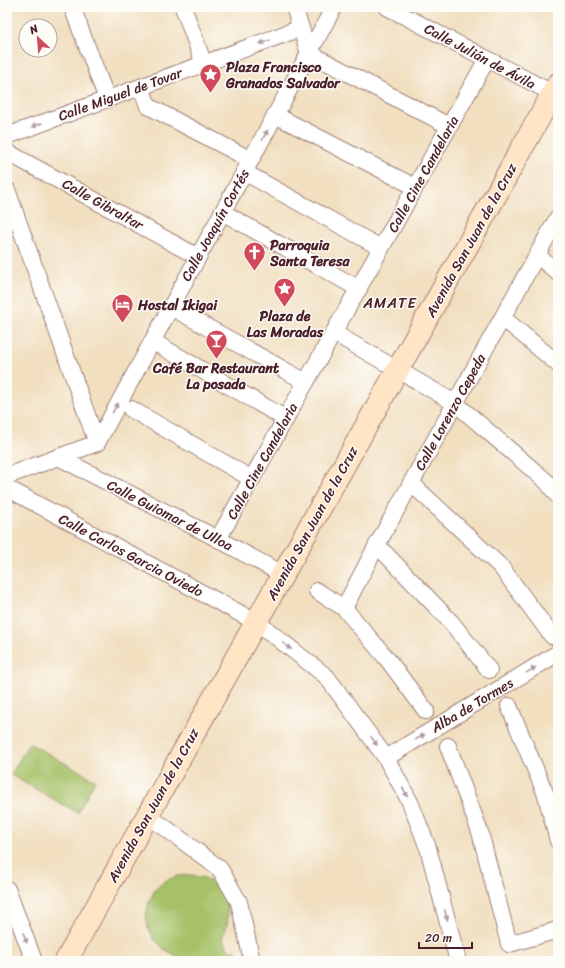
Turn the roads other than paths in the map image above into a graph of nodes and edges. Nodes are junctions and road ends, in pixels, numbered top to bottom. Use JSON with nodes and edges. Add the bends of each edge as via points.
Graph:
{"nodes":[{"id":1,"x":72,"y":7,"type":"edge"},
{"id":2,"x":182,"y":7,"type":"edge"},
{"id":3,"x":294,"y":7,"type":"edge"},
{"id":4,"x":334,"y":7,"type":"edge"},
{"id":5,"x":387,"y":7,"type":"edge"},
{"id":6,"x":301,"y":28,"type":"junction"},
{"id":7,"x":309,"y":53,"type":"junction"},
{"id":8,"x":487,"y":59,"type":"junction"},
{"id":9,"x":204,"y":64,"type":"junction"},
{"id":10,"x":141,"y":87,"type":"junction"},
{"id":11,"x":556,"y":91,"type":"edge"},
{"id":12,"x":108,"y":99,"type":"junction"},
{"id":13,"x":275,"y":115,"type":"junction"},
{"id":14,"x":449,"y":126,"type":"junction"},
{"id":15,"x":7,"y":136,"type":"edge"},
{"id":16,"x":7,"y":152,"type":"edge"},
{"id":17,"x":247,"y":166,"type":"junction"},
{"id":18,"x":416,"y":187,"type":"junction"},
{"id":19,"x":7,"y":190,"type":"edge"},
{"id":20,"x":222,"y":212,"type":"junction"},
{"id":21,"x":558,"y":217,"type":"edge"},
{"id":22,"x":381,"y":248,"type":"junction"},
{"id":23,"x":537,"y":255,"type":"junction"},
{"id":24,"x":198,"y":257,"type":"junction"},
{"id":25,"x":558,"y":273,"type":"edge"},
{"id":26,"x":358,"y":289,"type":"junction"},
{"id":27,"x":171,"y":307,"type":"junction"},
{"id":28,"x":503,"y":318,"type":"junction"},
{"id":29,"x":334,"y":333,"type":"junction"},
{"id":30,"x":152,"y":341,"type":"junction"},
{"id":31,"x":558,"y":364,"type":"edge"},
{"id":32,"x":398,"y":369,"type":"junction"},
{"id":33,"x":306,"y":382,"type":"junction"},
{"id":34,"x":455,"y":403,"type":"junction"},
{"id":35,"x":131,"y":409,"type":"dead end"},
{"id":36,"x":286,"y":419,"type":"junction"},
{"id":37,"x":96,"y":443,"type":"junction"},
{"id":38,"x":58,"y":457,"type":"junction"},
{"id":39,"x":7,"y":476,"type":"edge"},
{"id":40,"x":252,"y":480,"type":"junction"},
{"id":41,"x":411,"y":483,"type":"junction"},
{"id":42,"x":7,"y":488,"type":"edge"},
{"id":43,"x":558,"y":496,"type":"edge"},
{"id":44,"x":218,"y":539,"type":"junction"},
{"id":45,"x":377,"y":545,"type":"junction"},
{"id":46,"x":282,"y":574,"type":"junction"},
{"id":47,"x":316,"y":591,"type":"dead end"},
{"id":48,"x":344,"y":608,"type":"junction"},
{"id":49,"x":256,"y":622,"type":"junction"},
{"id":50,"x":552,"y":636,"type":"dead end"},
{"id":51,"x":558,"y":653,"type":"edge"},
{"id":52,"x":489,"y":670,"type":"dead end"},
{"id":53,"x":509,"y":706,"type":"dead end"},
{"id":54,"x":426,"y":711,"type":"dead end"},
{"id":55,"x":448,"y":746,"type":"dead end"},
{"id":56,"x":386,"y":758,"type":"junction"},
{"id":57,"x":147,"y":817,"type":"junction"},
{"id":58,"x":558,"y":841,"type":"edge"},
{"id":59,"x":7,"y":889,"type":"edge"},
{"id":60,"x":558,"y":930,"type":"edge"},
{"id":61,"x":34,"y":961,"type":"edge"},
{"id":62,"x":66,"y":961,"type":"edge"},
{"id":63,"x":252,"y":961,"type":"edge"},
{"id":64,"x":458,"y":961,"type":"edge"}],
"edges":[{"from":1,"to":12,"type":"street"},
{"from":2,"to":9,"type":"street"},
{"from":3,"to":6,"type":"street"},
{"from":4,"to":7,"type":"street","name":"Calle Joaquín Cortés"},
{"from":5,"to":8,"type":"street","name":"Calle Julián de Ávila"},
{"from":6,"to":7,"type":"street"},
{"from":6,"to":9,"type":"street","name":"Calle Miguel de Tovar","one_way":true},
{"from":7,"to":13,"type":"street","name":"Calle Joaquín Cortés"},
{"from":7,"to":14,"type":"street"},
{"from":8,"to":11,"type":"street","name":"Calle Julián de Ávila"},
{"from":8,"to":14,"type":"street","name":"Calle Cine Candelaria"},
{"from":9,"to":10,"type":"street","name":"Calle Miguel de Tovar"},
{"from":10,"to":12,"type":"street","name":"Calle Miguel de Tovar"},
{"from":10,"to":17,"type":"street","via":[[148,106]]},
{"from":11,"to":32,"type":"street","name":"Avenida San Juan de la Cruz"},
{"from":12,"to":15,"type":"street","name":"Calle Miguel de Tovar","one_way":true},
{"from":17,"to":13,"type":"street","name":"Calle Joaquín Cortés","one_way":true},
{"from":13,"to":18,"type":"street"},
{"from":14,"to":18,"type":"street","name":"Calle Cine Candelaria"},
{"from":16,"to":24,"type":"street","name":"Calle Gibraltar"},
{"from":17,"to":20,"type":"street","name":"Calle Joaquín Cortés"},
{"from":17,"to":22,"type":"street","via":[[261,182]]},
{"from":18,"to":22,"type":"street","name":"Calle Cine Candelaria"},
{"from":19,"to":37,"type":"street"},
{"from":20,"to":24,"type":"street","name":"Calle Joaquín Cortés"},
{"from":20,"to":26,"type":"street"},
{"from":21,"to":23,"type":"street","name":"Calle Lorenzo Cepeda"},
{"from":22,"to":26,"type":"street","name":"Calle Cine Candelaria"},
{"from":23,"to":25,"type":"street"},
{"from":23,"to":28,"type":"street","name":"Calle Lorenzo Cepeda"},
{"from":24,"to":27,"type":"street","name":"Calle Joaquín Cortés"},
{"from":26,"to":29,"type":"street"},
{"from":27,"to":30,"type":"street","name":"Calle Joaquín Cortés"},
{"from":27,"to":33,"type":"street"},
{"from":28,"to":31,"type":"street"},
{"from":28,"to":34,"type":"street","name":"Calle Lorenzo Cepeda"},
{"from":29,"to":32,"type":"street"},
{"from":29,"to":33,"type":"street"},
{"from":30,"to":36,"type":"street"},
{"from":37,"to":30,"type":"street","name":"Calle Joaquín Cortés","one_way":true},
{"from":32,"to":34,"type":"street"},
{"from":32,"to":46,"type":"street","name":"Avenida San Juan de la Cruz"},
{"from":33,"to":36,"type":"street","name":"Calle Cine Candelaria"},
{"from":34,"to":41,"type":"street","name":"Calle Lorenzo Cepeda"},
{"from":34,"to":43,"type":"street","via":[[547,482]]},
{"from":35,"to":40,"type":"street"},
{"from":36,"to":40,"type":"street","name":"Calle Cine Candelaria"},
{"from":37,"to":38,"type":"street"},
{"from":38,"to":39,"type":"street"},
{"from":38,"to":44,"type":"street","name":"Calle Guiomar de Ulloa"},
{"from":40,"to":44,"type":"street","name":"Calle Cine Candelaria"},
{"from":41,"to":45,"type":"street","name":"Calle Lorenzo Cepeda"},
{"from":41,"to":50,"type":"street","via":[[501,567]]},
{"from":42,"to":49,"type":"street","name":"Calle Carlos Garcia Oviedo"},
{"from":44,"to":46,"type":"street","name":"Calle Guiomar de Ulloa"},
{"from":45,"to":48,"type":"street","name":"Calle Lorenzo Cepeda"},
{"from":45,"to":52,"type":"street","via":[[451,622]]},
{"from":46,"to":49,"type":"street","name":"Avenida San Juan de la Cruz"},
{"from":47,"to":48,"type":"street"},
{"from":48,"to":54,"type":"street","via":[[388,660]]},
{"from":49,"to":56,"type":"street","name":"Calle Carlos Garcia Oviedo","one_way":true,"via":[[327,677]]},
{"from":49,"to":57,"type":"street","name":"Avenida San Juan de la Cruz"},
{"from":56,"to":51,"type":"street","name":"Alba de Tormes","one_way":true},
{"from":53,"to":58,"type":"street","via":[[546,795]]},
{"from":55,"to":60,"type":"street","via":[[480,832],[508,944]]},
{"from":56,"to":64,"type":"street","name":"Calle Carlos Garcia Oviedo","one_way":true,"via":[[410,802],[428,848]]},
{"from":57,"to":62,"type":"street","name":"Avenida San Juan de la Cruz"},
{"from":57,"to":63,"type":"street","via":[[220,869],[239,902]]},
{"from":59,"to":61,"type":"street","one_way":true}]}
